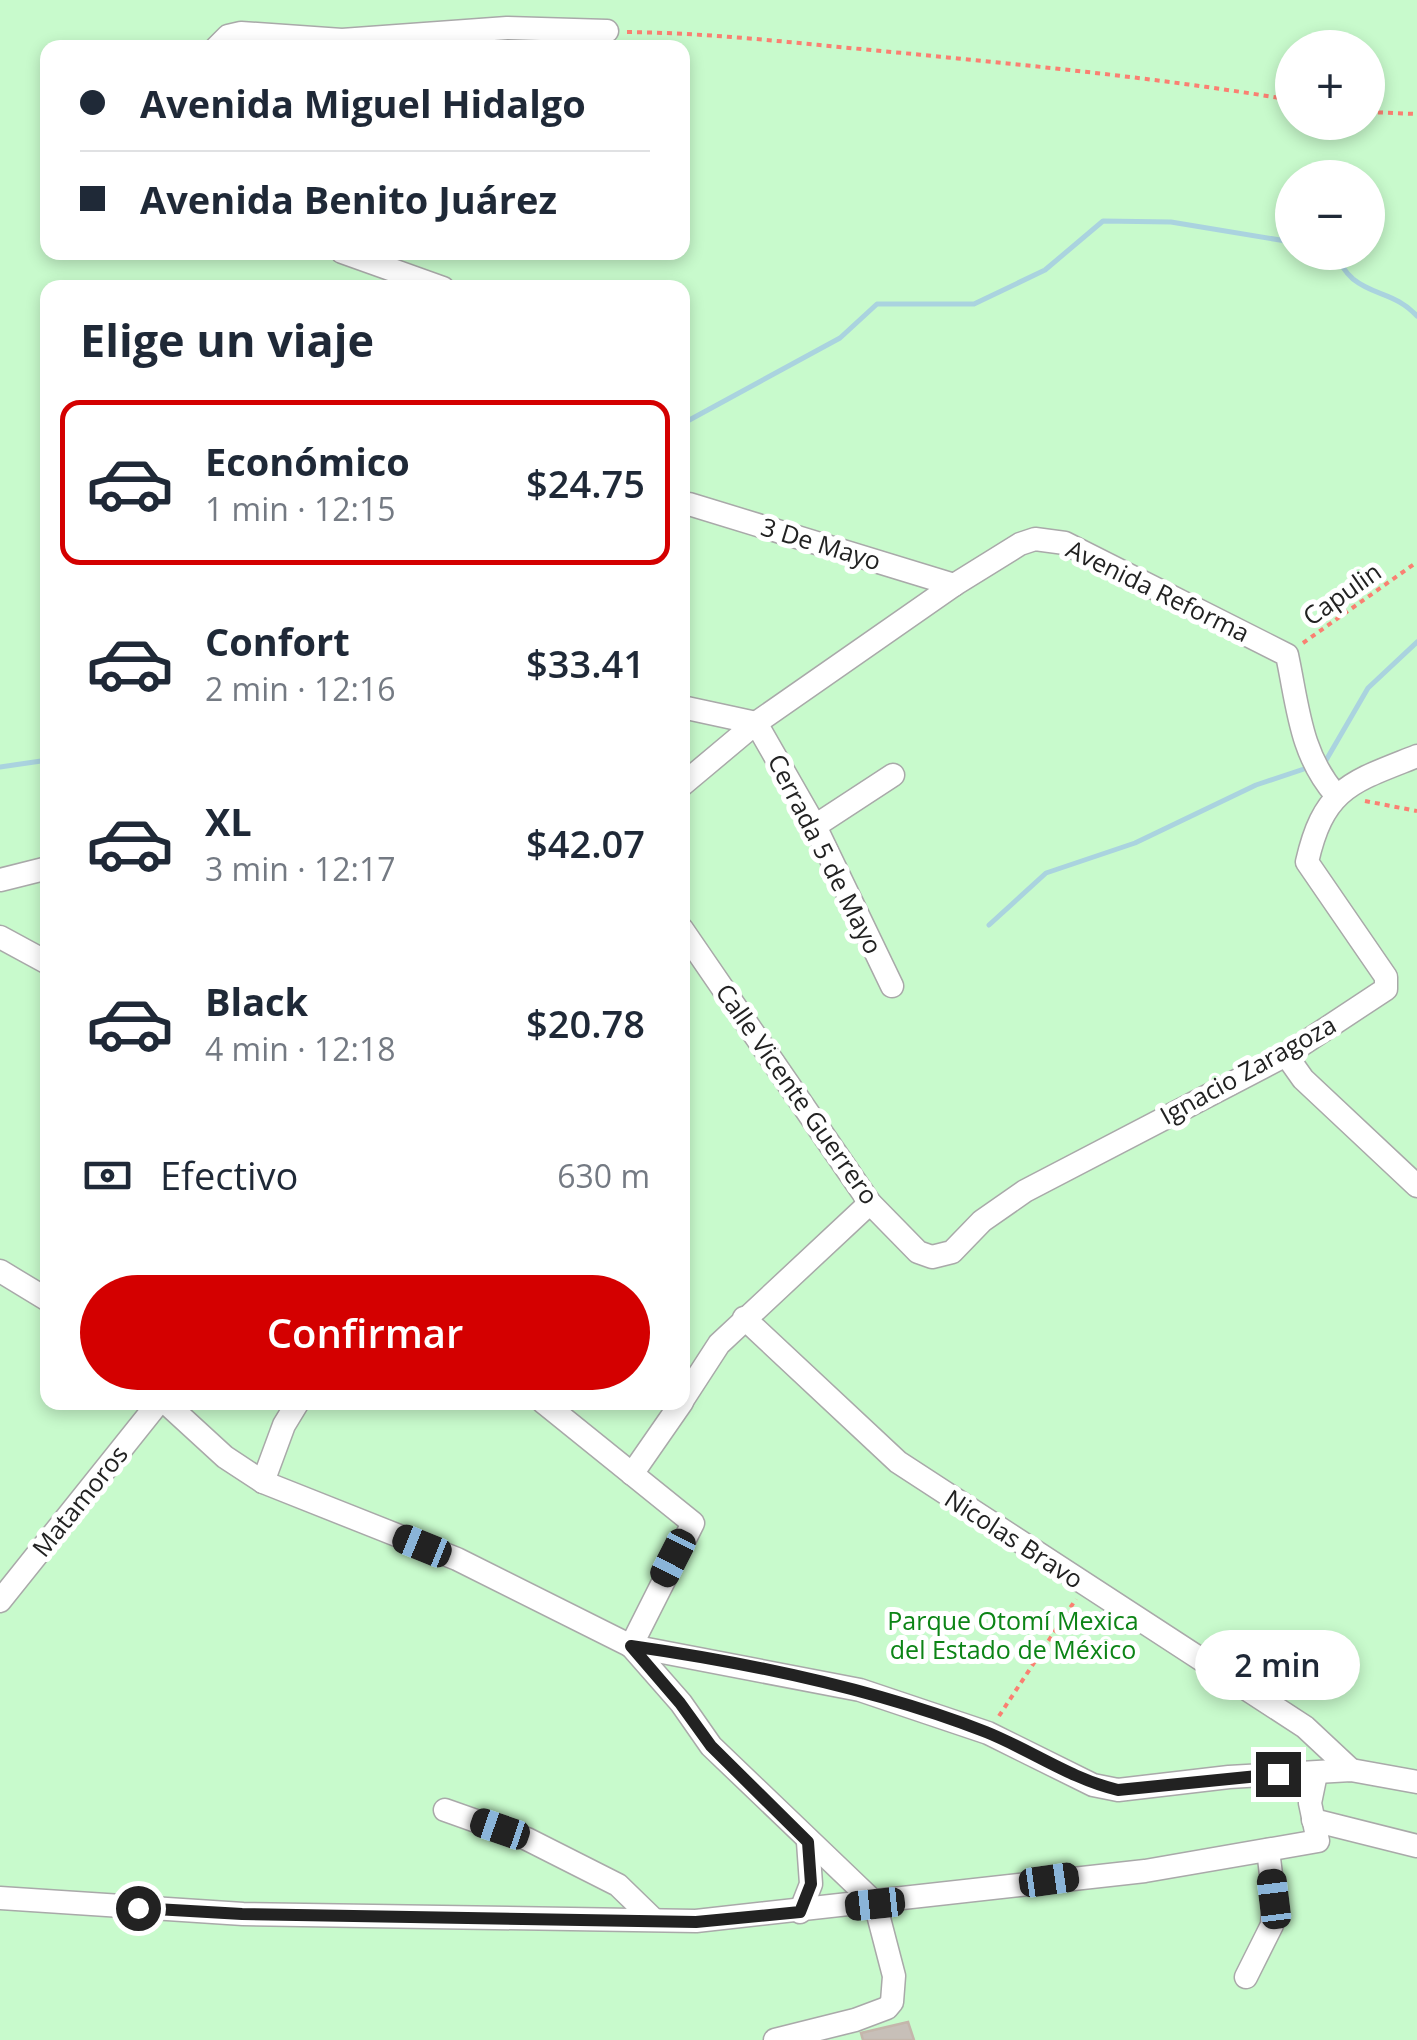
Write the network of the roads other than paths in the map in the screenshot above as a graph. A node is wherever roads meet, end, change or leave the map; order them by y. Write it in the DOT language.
graph roads {
  1 [pos="607,31"];
  2 [pos="224,40"];
  3 [pos="342,40"];
  4 [pos="342,40"];
  5 [pos="364,260"];
  6 [pos="421,280"];
  7 [pos="690,504"];
  8 [pos="954,584"];
  9 [pos="690,709"];
  10 [pos="756,724"];
  11 [pos="1417,756"];
  12 [pos="893,775"];
  13 [pos="690,778"];
  14 [pos="1336,795"];
  15 [pos="815,826"];
  16 [pos="40,870"];
  17 [pos="0,880"];
  18 [pos="0,937"];
  19 [pos="690,941"];
  20 [pos="40,959"];
  21 [pos="892,986"];
  22 [pos="1286,1055"];
  23 [pos="1417,1186"];
  24 [pos="870,1202"];
  25 [pos="918,1252"];
  26 [pos="0,1271"];
  27 [pos="40,1295"];
  28 [pos="744,1318"];
  29 [pos="690,1389"];
  30 [pos="155,1410"];
  31 [pos="171,1410"];
  32 [pos="293,1410"];
  33 [pos="554,1410"];
  34 [pos="676,1410"];
  35 [pos="632,1474"];
  36 [pos="263,1482"];
  37 [pos="0,1600"];
  38 [pos="631,1646"];
  39 [pos="1351,1770"];
  40 [pos="1316,1774"];
  41 [pos="1417,1782"];
  42 [pos="445,1810"];
  43 [pos="1313,1820"];
  44 [pos="808,1842"];
  45 [pos="1417,1846"];
  46 [pos="1268,1850"];
  47 [pos="0,1898"];
  48 [pos="875,1904"];
  49 [pos="800,1912"];
  50 [pos="652,1918"];
  51 [pos="1246,1977"];
  52 [pos="775,2040"];
  1 -- 4 [label="street"];
  2 -- 3 [label="street"];
  5 -- 6 [label="street"];
  7 -- 8 [label="street, 3 De Mayo"];
  8 -- 10 [label="street, Avenida Reforma"];
  8 -- 14 [label="street, Avenida Reforma"];
  9 -- 10 [label="street, Cerrada 5 de Mayo"];
  10 -- 13 [label="street, Avenida Reforma"];
  10 -- 15 [label="street, Cerrada 5 de Mayo"];
  11 -- 14 [label="street"];
  12 -- 15 [label="street"];
  14 -- 22 [label="street, Ignacio Zaragoza"];
  15 -- 21 [label="street, Cerrada 5 de Mayo"];
  16 -- 17 [label="street"];
  18 -- 20 [label="street"];
  19 -- 24 [label="street, Calle Vicente Guerrero"];
  22 -- 23 [label="street"];
  22 -- 25 [label="street, Ignacio Zaragoza"];
  24 -- 25 [label="street, Calle Vicente Guerrero"];
  24 -- 28 [label="street"];
  26 -- 27 [label="street"];
  28 -- 29 [label="street"];
  28 -- 39 [label="street, Nicolas Bravo"];
  30 -- 37 [label="street, Matamoros"];
  31 -- 36 [label="street"];
  32 -- 36 [label="street"];
  33 -- 35 [label="street"];
  34 -- 35 [label="street"];
  35 -- 38 [label="street"];
  36 -- 38 [label="street"];
  38 -- 40 [label="street"];
  38 -- 44 [label="street"];
  39 -- 40 [label="street"];
  39 -- 41 [label="street"];
  40 -- 43 [label="street"];
  42 -- 50 [label="street"];
  43 -- 45 [label="street"];
  43 -- 46 [label="street"];
  44 -- 48 [label="street"];
  44 -- 49 [label="street"];
  46 -- 48 [label="street"];
  46 -- 51 [label="street"];
  47 -- 50 [label="street"];
  48 -- 49 [label="street"];
  48 -- 52 [label="street"];
  49 -- 50 [label="street"];
}
